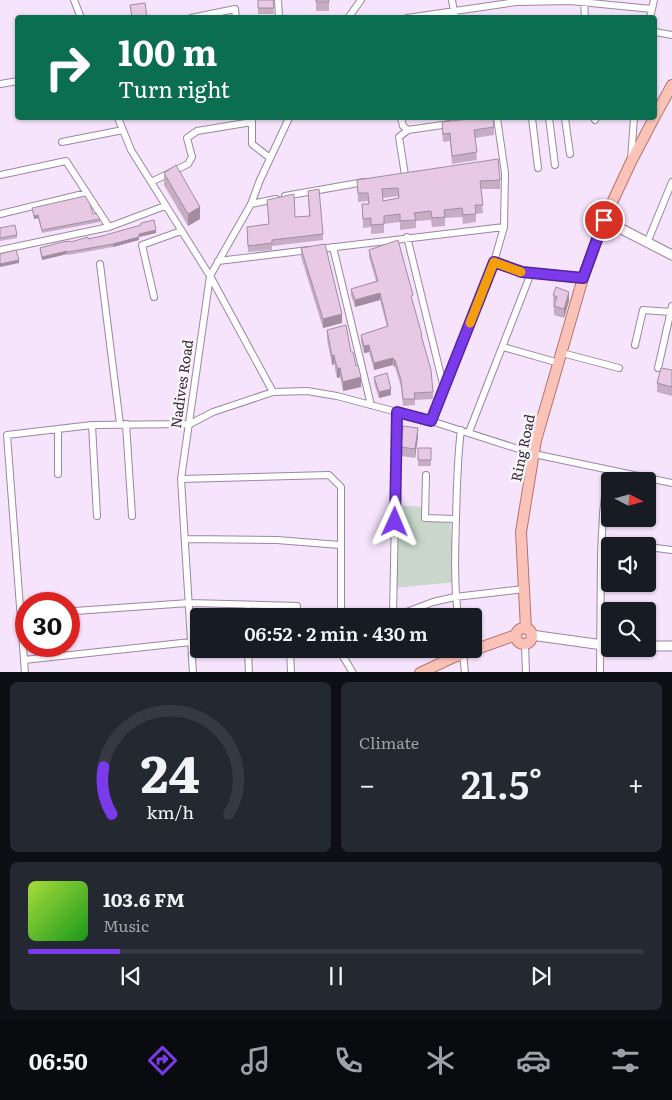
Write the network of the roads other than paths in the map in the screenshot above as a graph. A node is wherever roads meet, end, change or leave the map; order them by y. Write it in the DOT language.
graph roads {
  1 [pos="74,0"];
  2 [pos="278,0"];
  3 [pos="361,0"];
  4 [pos="452,0"];
  5 [pos="654,0"];
  6 [pos="584,2"];
  7 [pos="652,9"];
  8 [pos="455,14"];
  9 [pos="80,15"];
  10 [pos="206,15"];
  11 [pos="236,15"];
  12 [pos="279,15"];
  13 [pos="350,15"];
  14 [pos="585,15"];
  15 [pos="651,15"];
  16 [pos="657,32"];
  17 [pos="672,34"];
  18 [pos="15,82"];
  19 [pos="0,84"];
  20 [pos="672,85"];
  21 [pos="669,95"];
  22 [pos="657,114"];
  23 [pos="119,120"];
  24 [pos="252,120"];
  25 [pos="288,120"];
  26 [pos="402,120"];
  27 [pos="497,120"];
  28 [pos="532,120"];
  29 [pos="549,120"];
  30 [pos="565,120"];
  31 [pos="634,120"];
  32 [pos="653,120"];
  33 [pos="458,123"];
  34 [pos="123,130"];
  35 [pos="408,130"];
  36 [pos="62,142"];
  37 [pos="570,154"];
  38 [pos="270,158"];
  39 [pos="504,162"];
  40 [pos="631,162"];
  41 [pos="495,163"];
  42 [pos="555,164"];
  43 [pos="538,168"];
  44 [pos="413,174"];
  45 [pos="0,175"];
  46 [pos="405,175"];
  47 [pos="395,177"];
  48 [pos="376,180"];
  49 [pos="151,182"];
  50 [pos="672,182"];
  51 [pos="87,193"];
  52 [pos="251,204"];
  53 [pos="165,206"];
  54 [pos="0,214"];
  55 [pos="604,220"];
  56 [pos="109,227"];
  57 [pos="504,227"];
  58 [pos="181,231"];
  59 [pos="407,237"];
  60 [pos="646,243"];
  61 [pos="333,247"];
  62 [pos="0,250"];
  63 [pos="672,255"];
  64 [pos="218,261"];
  65 [pos="494,262"];
  66 [pos="100,264"];
  67 [pos="531,273"];
  68 [pos="210,276"];
  69 [pos="583,278"];
  70 [pos="154,297"];
  71 [pos="671,309"];
  72 [pos="671,320"];
  73 [pos="635,345"];
  74 [pos="503,347"];
  75 [pos="561,358"];
  76 [pos="619,368"];
  77 [pos="658,368"];
  78 [pos="444,388"];
  79 [pos="273,392"];
  80 [pos="371,405"];
  81 [pos="397,412"];
  82 [pos="431,421"];
  83 [pos="123,424"];
  84 [pos="190,424"];
  85 [pos="92,425"];
  86 [pos="58,429"];
  87 [pos="461,430"];
  88 [pos="469,432"];
  89 [pos="3,436"];
  90 [pos="534,454"];
  91 [pos="608,470"];
  92 [pos="58,474"];
  93 [pos="426,475"];
  94 [pos="181,479"];
  95 [pos="672,483"];
  96 [pos="97,516"];
  97 [pos="132,516"];
  98 [pos="456,519"];
  99 [pos="602,537"];
  100 [pos="186,539"];
  101 [pos="340,546"];
  102 [pos="656,548"];
  103 [pos="672,550"];
  104 [pos="524,589"];
  105 [pos="456,596"];
  106 [pos="189,603"];
  107 [pos="248,606"];
  108 [pos="297,606"];
  109 [pos="340,608"];
  110 [pos="394,608"];
  111 [pos="417,608"];
  112 [pos="457,608"];
  113 [pos="80,611"];
  114 [pos="190,622"];
  115 [pos="528,636"];
  116 [pos="190,642"];
  117 [pos="601,645"];
  118 [pos="482,646"];
  119 [pos="656,646"];
  120 [pos="672,646"];
  121 [pos="603,657"];
  122 [pos="192,658"];
  123 [pos="248,658"];
  124 [pos="290,658"];
  125 [pos="347,658"];
  126 [pos="452,658"];
  127 [pos="465,658"];
  128 [pos="24,660"];
  129 [pos="25,672"];
  130 [pos="193,672"];
  131 [pos="248,672"];
  132 [pos="291,672"];
  133 [pos="353,672"];
  134 [pos="420,672"];
  135 [pos="465,672"];
  136 [pos="526,672"];
  137 [pos="600,672"];
  1 -- 9 [label="street"];
  2 -- 12 [label="street"];
  3 -- 13 [label="street"];
  4 -- 8 [label="street"];
  5 -- 7 [label="street"];
  6 -- 7 [label="street"];
  6 -- 8 [label="street"];
  6 -- 14 [label="street"];
  7 -- 15 [label="street"];
  10 -- 11 [label="street"];
  16 -- 17 [label="street"];
  18 -- 19 [label="street"];
  20 -- 21 [label="main road, Ring Road"];
  21 -- 22 [label="main road, Ring Road"];
  23 -- 34 [label="street"];
  24 -- 38 [label="street"];
  24 -- 49 [label="street"];
  25 -- 38 [label="street, Nadives Road"];
  26 -- 35 [label="street"];
  27 -- 39 [label="street"];
  28 -- 43 [label="street"];
  29 -- 42 [label="street"];
  30 -- 37 [label="street"];
  31 -- 40 [label="street"];
  32 -- 40 [label="main road, Ring Road"];
  33 -- 35 [label="street"];
  34 -- 36 [label="street"];
  34 -- 49 [label="street"];
  35 -- 46 [label="street"];
  38 -- 52 [label="street, Nadives Road"];
  39 -- 41 [label="street"];
  39 -- 57 [label="street"];
  40 -- 55 [label="main road, Ring Road"];
  44 -- 46 [label="street"];
  45 -- 51 [label="street"];
  46 -- 47 [label="street"];
  48 -- 52 [label="street"];
  49 -- 53 [label="street"];
  50 -- 60 [label="street"];
  51 -- 54 [label="street"];
  51 -- 56 [label="street"];
  52 -- 64 [label="street, Nadives Road"];
  53 -- 56 [label="street"];
  53 -- 58 [label="street"];
  55 -- 60 [label="main road"];
  55 -- 69 [label="main road, Ring Road"];
  56 -- 62 [label="street"];
  57 -- 59 [label="street"];
  57 -- 65 [label="street"];
  58 -- 68 [label="street"];
  58 -- 70 [label="street"];
  59 -- 61 [label="street"];
  59 -- 78 [label="street"];
  60 -- 63 [label="main road"];
  61 -- 64 [label="street"];
  61 -- 80 [label="street"];
  64 -- 68 [label="street, Nadives Road"];
  65 -- 67 [label="main road"];
  65 -- 78 [label="street"];
  66 -- 83 [label="street"];
  67 -- 69 [label="main road"];
  67 -- 74 [label="street"];
  68 -- 79 [label="street"];
  68 -- 84 [label="street, Nadives Road"];
  69 -- 75 [label="main road, Ring Road"];
  71 -- 72 [label="street"];
  71 -- 73 [label="street"];
  72 -- 77 [label="street"];
  74 -- 75 [label="street"];
  74 -- 88 [label="street"];
  75 -- 76 [label="street"];
  75 -- 90 [label="main road, Ring Road"];
  78 -- 82 [label="street"];
  79 -- 80 [label="street"];
  79 -- 84 [label="street"];
  80 -- 81 [label="street"];
  81 -- 82 [label="street"];
  81 -- 110 [label="street"];
  82 -- 87 [label="street"];
  83 -- 84 [label="street"];
  83 -- 85 [label="street"];
  83 -- 97 [label="street"];
  84 -- 94 [label="street, Nadives Road"];
  85 -- 86 [label="street"];
  85 -- 96 [label="street"];
  86 -- 89 [label="street"];
  86 -- 92 [label="street"];
  87 -- 88 [label="street"];
  87 -- 98 [label="street"];
  88 -- 90 [label="street"];
  89 -- 128 [label="street"];
  90 -- 91 [label="street"];
  90 -- 104 [label="main road, Ring Road"];
  91 -- 95 [label="street"];
  91 -- 99 [label="street"];
  93 -- 98 [label="street"];
  94 -- 100 [label="street, Nadives Road"];
  94 -- 101 [label="street"];
  98 -- 105 [label="street"];
  100 -- 101 [label="street"];
  100 -- 106 [label="street, Nadives Road"];
  101 -- 109 [label="street"];
  102 -- 103 [label="street"];
  104 -- 105 [label="street"];
  104 -- 115 [label="main road, Ring Road"];
  105 -- 111 [label="street"];
  105 -- 112 [label="street"];
  106 -- 107 [label="street"];
  106 -- 113 [label="street"];
  106 -- 114 [label="street, Nadives Road"];
  107 -- 108 [label="street"];
  115 -- 117 [label="main road"];
  115 -- 118 [label="main road"];
  115 -- 136 [label="street"];
  116 -- 128 [label="street"];
  119 -- 120 [label="main road"];
  121 -- 137 [label="street"];
  122 -- 130 [label="street, Nadives Road"];
  123 -- 131 [label="street"];
  124 -- 132 [label="street"];
  125 -- 133 [label="street"];
  126 -- 134 [label="main road"];
  127 -- 135 [label="street"];
  128 -- 129 [label="street"];
}
